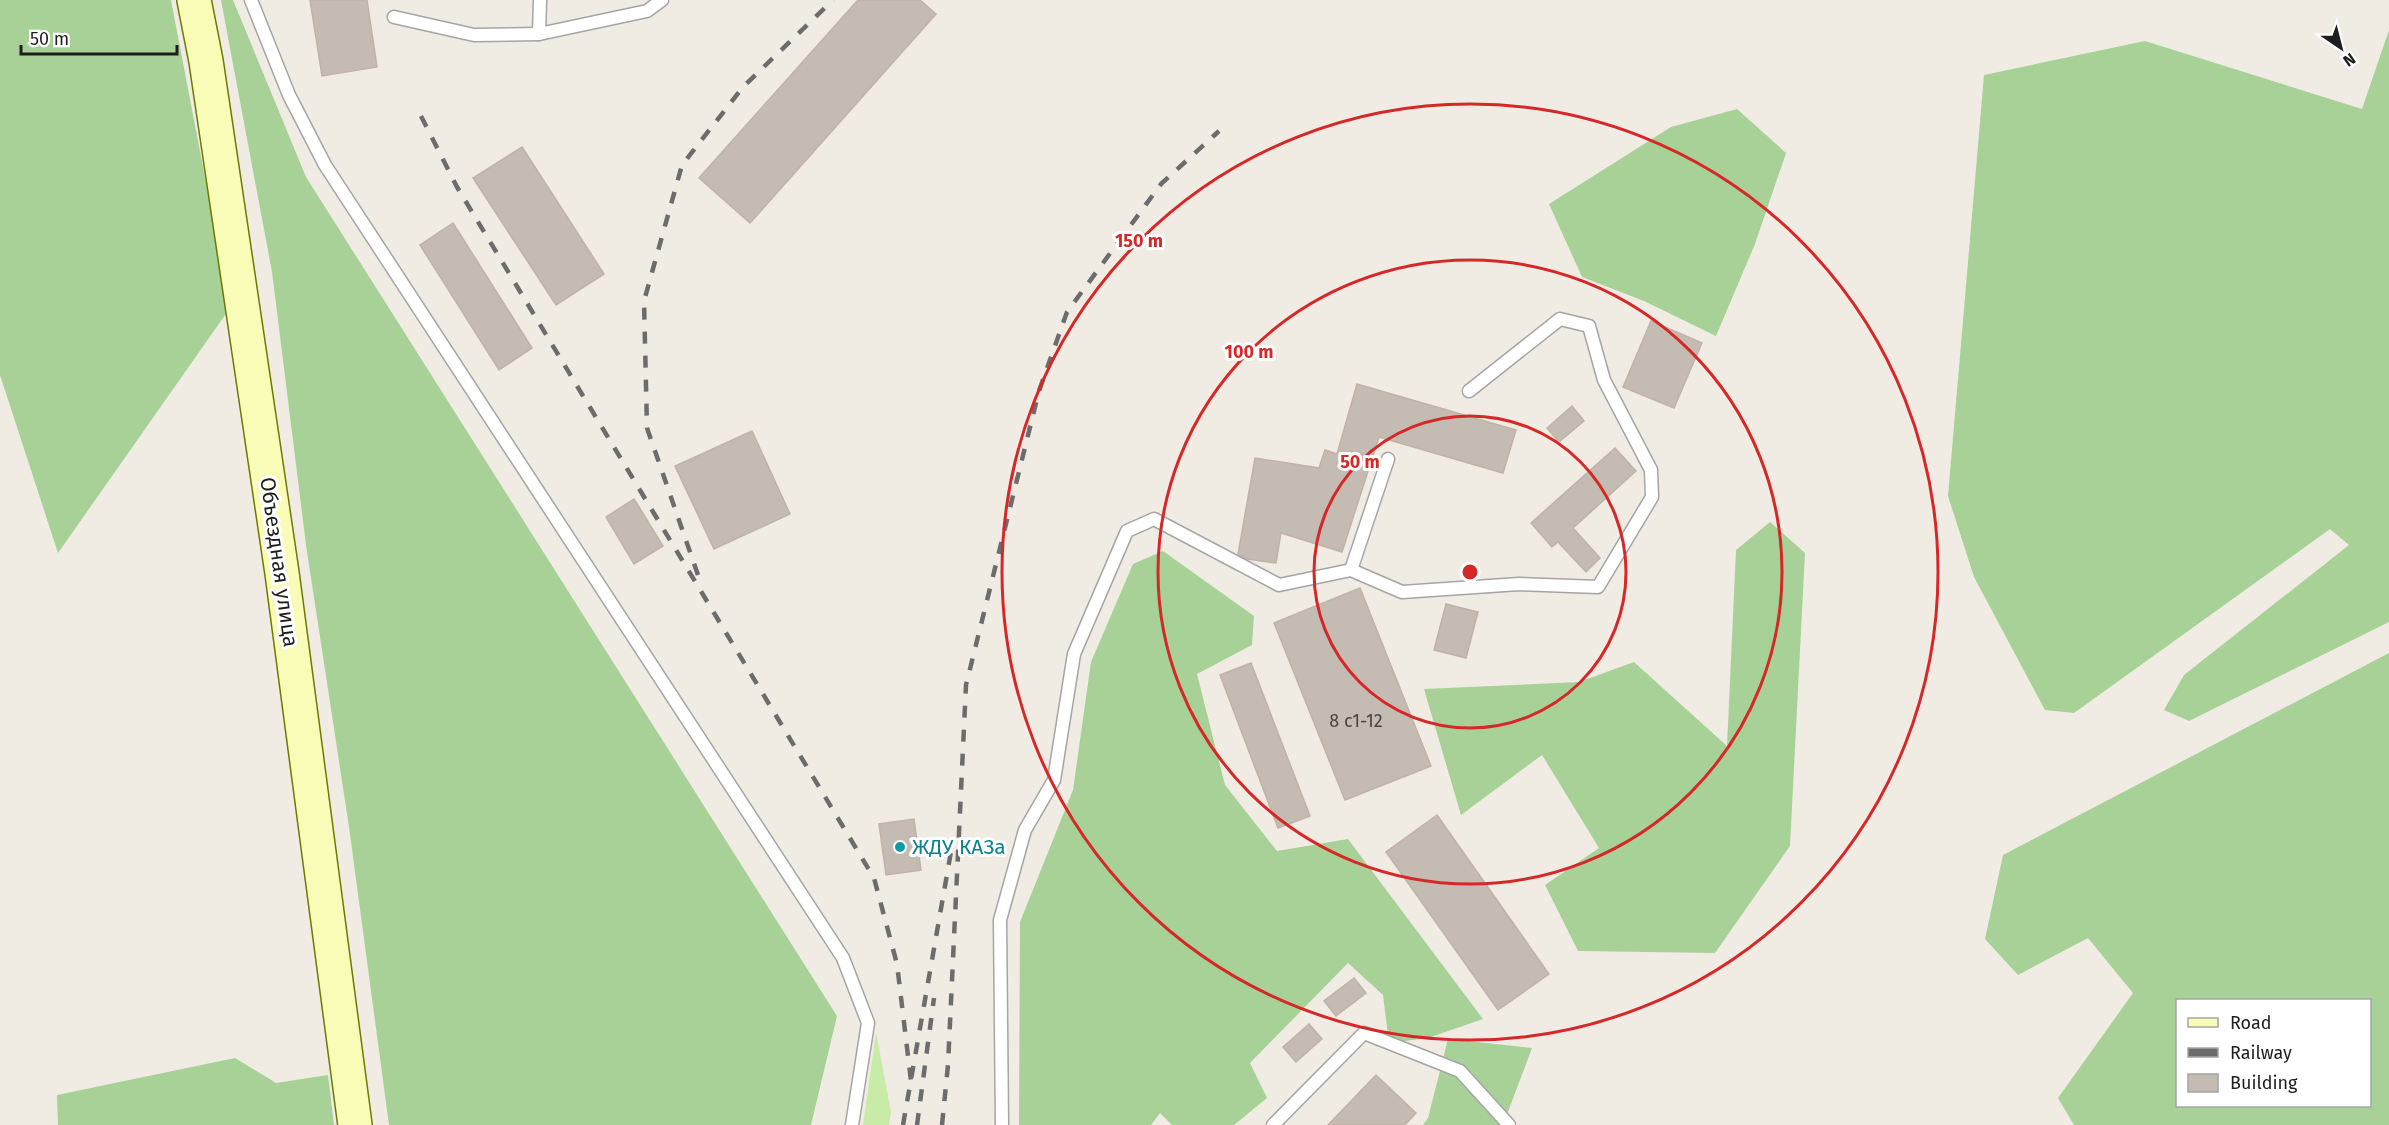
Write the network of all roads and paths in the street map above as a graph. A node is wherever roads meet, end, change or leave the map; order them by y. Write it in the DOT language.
graph roads {
  1 [pos="194,0"];
  2 [pos="251,0"];
  3 [pos="540,0"];
  4 [pos="662,0"];
  5 [pos="394,17"];
  6 [pos="539,34"];
  7 [pos="1470,390"];
  8 [pos="1388,459"];
  9 [pos="1351,570"];
  10 [pos="355,1125"];
  11 [pos="852,1125"];
  12 [pos="1002,1125"];
  13 [pos="1273,1125"];
  14 [pos="1509,1125"];
  1 -- 10 [label="main road, Объездная улица"];
  2 -- 11 [label="lane"];
  3 -- 6 [label="lane"];
  4 -- 6 [label="lane"];
  5 -- 6 [label="lane"];
  7 -- 9 [label="lane"];
  8 -- 9 [label="lane"];
  9 -- 12 [label="lane"];
  13 -- 14 [label="lane"];
}
